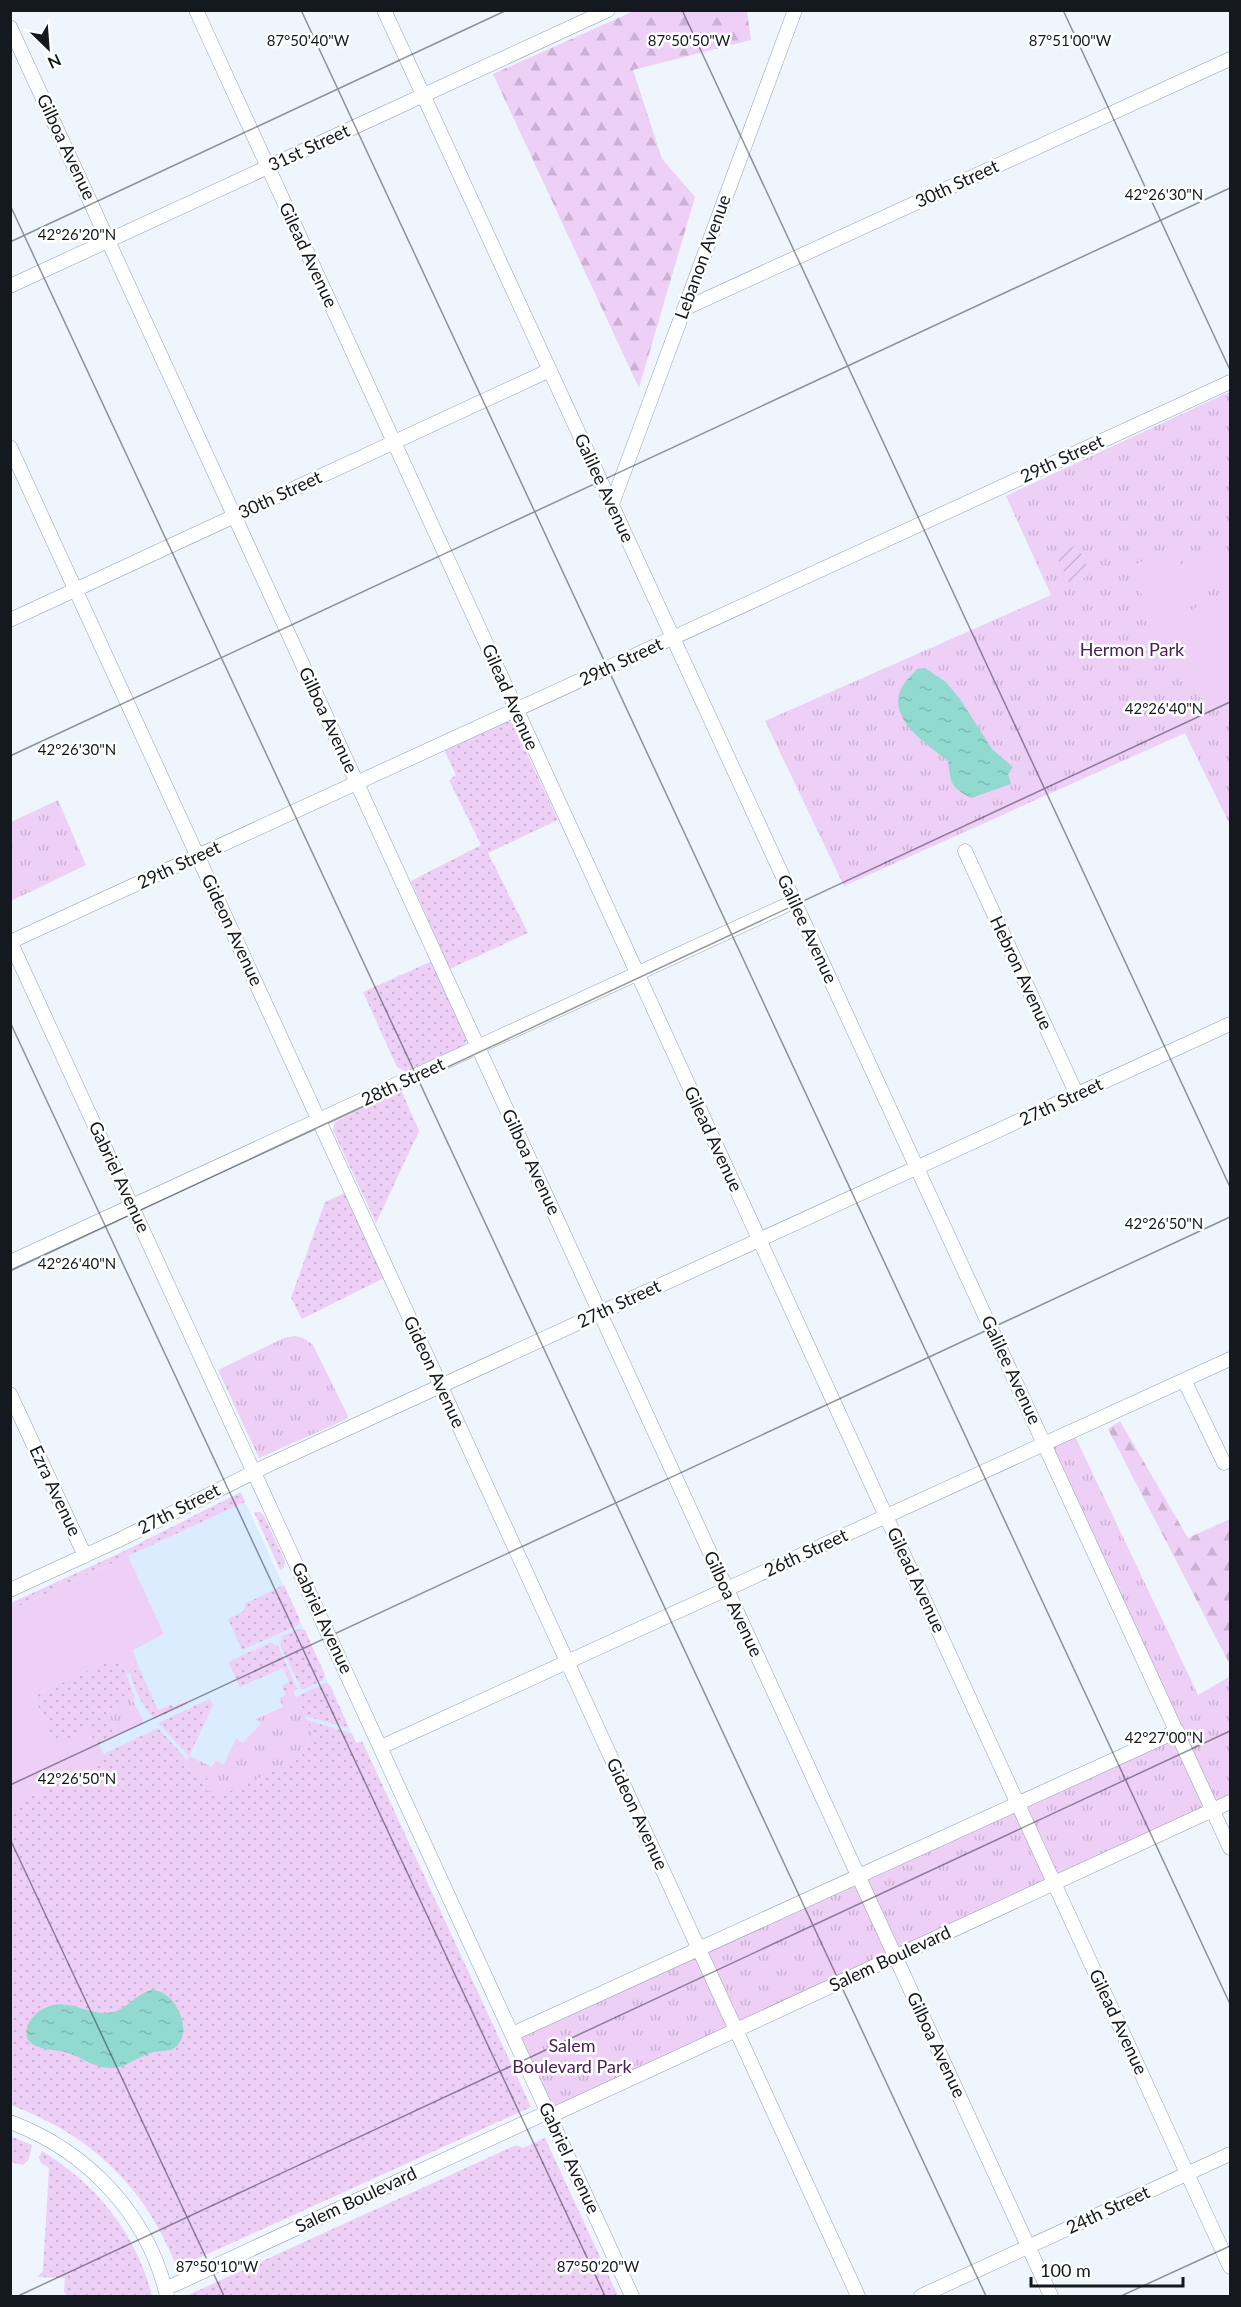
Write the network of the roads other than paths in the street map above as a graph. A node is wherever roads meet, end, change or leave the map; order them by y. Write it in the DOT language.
graph roads {
  1 [pos="196,10"];
  2 [pos="384,10"];
  3 [pos="608,10"];
  4 [pos="795,10"];
  5 [pos="10,27"];
  6 [pos="1230,59"];
  7 [pos="423,95"];
  8 [pos="268,167"];
  9 [pos="108,241"];
  10 [pos="10,286"];
  11 [pos="684,309"];
  12 [pos="550,370"];
  13 [pos="1230,382"];
  14 [pos="394,443"];
  15 [pos="10,447"];
  16 [pos="612,504"];
  17 [pos="235,516"];
  18 [pos="76,590"];
  19 [pos="10,620"];
  20 [pos="673,638"];
  21 [pos="516,710"];
  22 [pos="357,783"];
  23 [pos="964,851"];
  24 [pos="198,856"];
  25 [pos="795,901"];
  26 [pos="11,941"];
  27 [pos="638,974"];
  28 [pos="1230,1024"];
  29 [pos="478,1047"];
  30 [pos="1077,1095"];
  31 [pos="319,1120"];
  32 [pos="918,1168"];
  33 [pos="132,1206"];
  34 [pos="760,1240"];
  35 [pos="10,1262"];
  36 [pos="600,1313"];
  37 [pos="1230,1359"];
  38 [pos="1184,1380"];
  39 [pos="440,1386"];
  40 [pos="10,1394"];
  41 [pos="1045,1444"];
  42 [pos="1224,1463"];
  43 [pos="254,1472"];
  44 [pos="886,1516"];
  45 [pos="85,1556"];
  46 [pos="727,1589"];
  47 [pos="10,1590"];
  48 [pos="567,1662"];
  49 [pos="1177,1731"];
  50 [pos="381,1747"];
  51 [pos="1230,1802"];
  52 [pos="1018,1803"];
  53 [pos="1213,1810"];
  54 [pos="1230,1848"];
  55 [pos="858,1876"];
  56 [pos="1055,1884"];
  57 [pos="700,1949"];
  58 [pos="895,1957"];
  59 [pos="737,2030"];
  60 [pos="512,2034"];
  61 [pos="549,2114"];
  62 [pos="10,2122"];
  63 [pos="1230,2154"];
  64 [pos="1188,2174"];
  65 [pos="1028,2247"];
  66 [pos="1230,2267"];
  67 [pos="166,2293"];
  68 [pos="632,2296"];
  69 [pos="858,2296"];
  70 [pos="921,2296"];
  71 [pos="1051,2296"];
  1 -- 8 [label="street, Gilead Avenue"];
  2 -- 7 [label="street, Galilee Avenue"];
  3 -- 7 [label="street, 31st Street"];
  4 -- 11 [label="street, Lebanon Avenue"];
  5 -- 9 [label="street, Gilboa Avenue"];
  6 -- 11 [label="street, 30th Street"];
  7 -- 8 [label="street, 31st Street"];
  7 -- 12 [label="street, Galilee Avenue"];
  8 -- 9 [label="street, 31st Street"];
  8 -- 14 [label="street, Gilead Avenue"];
  9 -- 10 [label="street, 31st Street"];
  9 -- 17 [label="street, Gilboa Avenue"];
  11 -- 16 [label="street, Lebanon Avenue"];
  12 -- 14 [label="street, 30th Street"];
  12 -- 16 [label="street, Galilee Avenue"];
  13 -- 20 [label="street, 29th Street"];
  14 -- 17 [label="street, 30th Street"];
  14 -- 21 [label="street, Gilead Avenue"];
  15 -- 18 [label="street, Gideon Avenue"];
  16 -- 20 [label="street, Galilee Avenue"];
  17 -- 18 [label="street, 30th Street"];
  17 -- 22 [label="street, Gilboa Avenue"];
  18 -- 19 [label="street, 30th Street"];
  18 -- 24 [label="street, Gideon Avenue"];
  20 -- 21 [label="street, 29th Street"];
  20 -- 25 [label="street, Galilee Avenue"];
  21 -- 22 [label="street, 29th Street"];
  21 -- 27 [label="street, Gilead Avenue"];
  22 -- 24 [label="street, 29th Street"];
  22 -- 29 [label="street, Gilboa Avenue"];
  23 -- 30 [label="street, Hebron Avenue"];
  24 -- 26 [label="street, 29th Street"];
  24 -- 31 [label="street, Gideon Avenue"];
  25 -- 27 [label="street, 28th Street"];
  25 -- 32 [label="street, Galilee Avenue"];
  26 -- 33 [label="street, Gabriel Avenue"];
  27 -- 29 [label="street, 28th Street"];
  27 -- 34 [label="street, Gilead Avenue"];
  28 -- 30 [label="street, 27th Street"];
  29 -- 31 [label="street, 28th Street"];
  29 -- 36 [label="street, Gilboa Avenue"];
  30 -- 32 [label="street, 27th Street"];
  31 -- 33 [label="street, 28th Street"];
  31 -- 39 [label="street, Gideon Avenue"];
  32 -- 34 [label="street, 27th Street"];
  32 -- 41 [label="street, Galilee Avenue"];
  33 -- 35 [label="street, 28th Street"];
  33 -- 43 [label="street, Gabriel Avenue"];
  34 -- 36 [label="street, 27th Street"];
  34 -- 44 [label="street, Gilead Avenue"];
  36 -- 39 [label="street, 27th Street"];
  36 -- 46 [label="street, Gilboa Avenue"];
  37 -- 38 [label="street, 26th Street"];
  38 -- 41 [label="street, 26th Street"];
  38 -- 42 [label="street"];
  39 -- 43 [label="street, 27th Street"];
  39 -- 48 [label="street, Gideon Avenue"];
  40 -- 45 [label="street, Ezra Avenue"];
  41 -- 44 [label="street, 26th Street"];
  41 -- 49 [label="street, Galilee Avenue"];
  43 -- 45 [label="street, 27th Street"];
  43 -- 50 [label="street, Gabriel Avenue"];
  44 -- 46 [label="street, 26th Street"];
  44 -- 52 [label="street, Gilead Avenue"];
  45 -- 47 [label="street, 27th Street"];
  46 -- 48 [label="street, 26th Street"];
  46 -- 55 [label="street, Gilboa Avenue"];
  48 -- 50 [label="street, 26th Street"];
  48 -- 57 [label="street, Gideon Avenue"];
  49 -- 52 [label="street"];
  49 -- 53 [label="street, Galilee Avenue"];
  50 -- 60 [label="street, Gabriel Avenue"];
  51 -- 53 [label="street, Salem Boulevard"];
  52 -- 55 [label="street"];
  52 -- 56 [label="street, Gilead Avenue"];
  53 -- 54 [label="street, Galilee Avenue"];
  53 -- 56 [label="street, Salem Boulevard"];
  55 -- 57 [label="street"];
  55 -- 58 [label="street, Gilboa Avenue"];
  56 -- 58 [label="street, Salem Boulevard"];
  56 -- 64 [label="street, Gilead Avenue"];
  57 -- 59 [label="street, Gideon Avenue"];
  57 -- 60 [label="street"];
  58 -- 59 [label="street, Salem Boulevard"];
  58 -- 65 [label="street, Gilboa Avenue"];
  59 -- 61 [label="street, Salem Boulevard"];
  59 -- 69 [label="street, Gideon Avenue"];
  60 -- 61 [label="street, Gabriel Avenue"];
  61 -- 67 [label="street, Salem Boulevard"];
  61 -- 68 [label="street, Gabriel Avenue"];
  62 -- 67 [label="street"];
  63 -- 64 [label="street, 24th Street"];
  64 -- 65 [label="street, 24th Street"];
  64 -- 66 [label="street, Gilead Avenue"];
  65 -- 70 [label="street, 24th Street"];
  65 -- 71 [label="street, Gilboa Avenue"];
}
